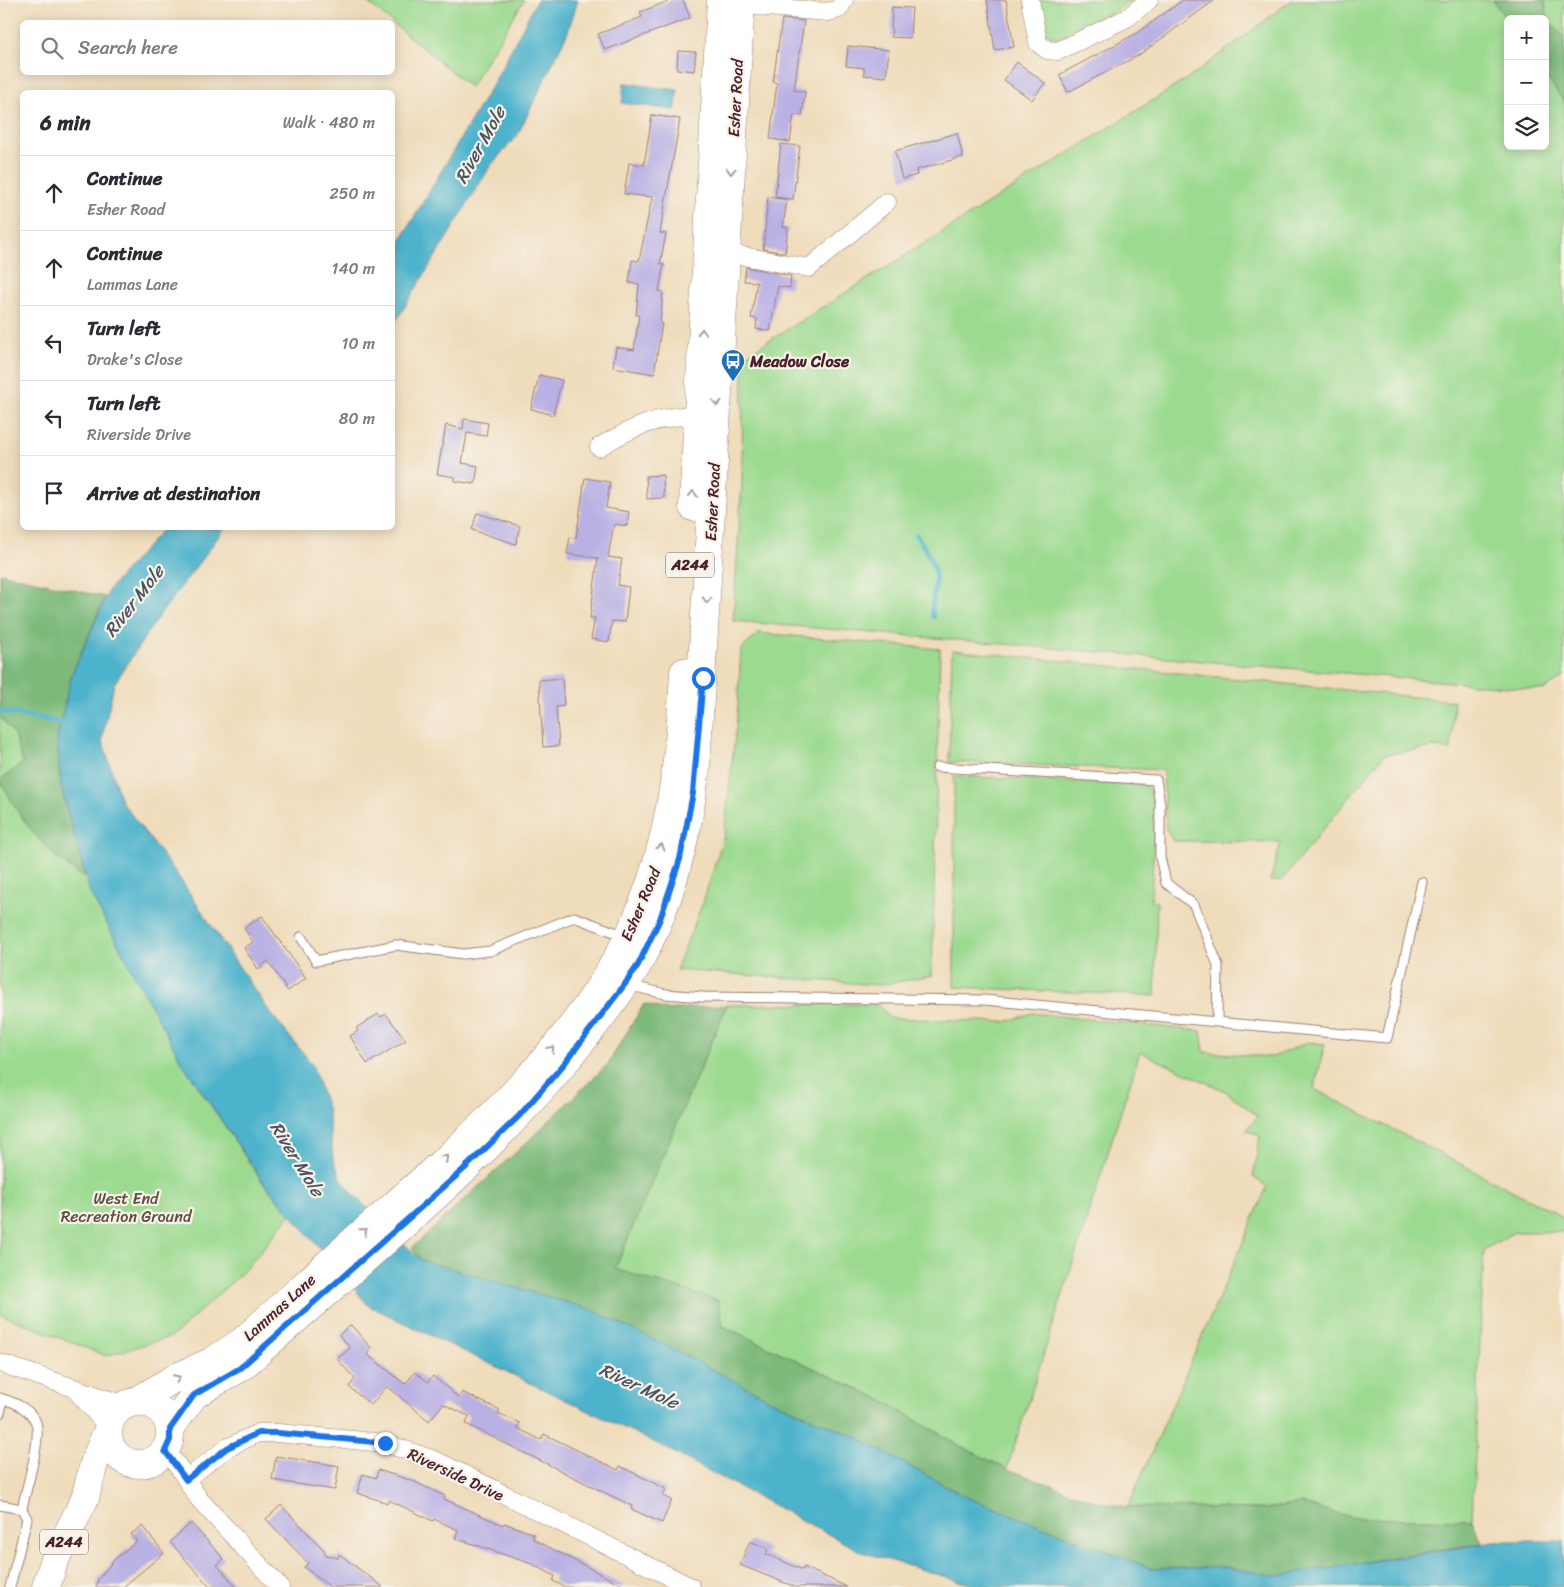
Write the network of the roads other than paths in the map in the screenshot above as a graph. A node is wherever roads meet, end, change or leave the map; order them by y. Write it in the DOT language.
graph roads {
  1 [pos="844,0"];
  2 [pos="1030,0"];
  3 [pos="1149,0"];
  4 [pos="734,2"];
  5 [pos="887,202"];
  6 [pos="726,252"];
  7 [pos="698,415"];
  8 [pos="599,447"];
  9 [pos="937,767"];
  10 [pos="1422,882"];
  11 [pos="301,937"];
  12 [pos="627,937"];
  13 [pos="625,984"];
  14 [pos="1217,1022"];
  15 [pos="414,1201"];
  16 [pos="334,1271"];
  17 [pos="0,1363"];
  18 [pos="74,1389"];
  19 [pos="2,1399"];
  20 [pos="129,1403"];
  21 [pos="0,1413"];
  22 [pos="107,1430"];
  23 [pos="167,1440"];
  24 [pos="132,1464"];
  25 [pos="186,1480"];
  26 [pos="85,1498"];
  27 [pos="0,1505"];
  28 [pos="22,1509"];
  29 [pos="10,1587"];
  30 [pos="46,1587"];
  31 [pos="280,1587"];
  32 [pos="690,1587"];
  1 -- 4 [label="street"];
  2 -- 3 [label="street"];
  4 -- 6 [label="main road, Esher Road / A244, one-way"];
  7 -- 4 [label="main road, Esher Road / A244, one-way"];
  5 -- 6 [label="street"];
  6 -- 13 [label="main road, Esher Road / A244, one-way"];
  7 -- 8 [label="street"];
  12 -- 7 [label="main road, Esher Road / A244, one-way"];
  9 -- 14 [label="lane"];
  10 -- 14 [label="lane"];
  11 -- 12 [label="lane"];
  15 -- 12 [label="main road, Esher Road / A244, one-way"];
  13 -- 14 [label="lane"];
  13 -- 15 [label="main road, Esher Road / A244"];
  15 -- 16 [label="main road, Lammas Lane / A244"];
  20 -- 16 [label="main road, Lammas Lane / A244, one-way"];
  16 -- 23 [label="main road, Lammas Lane / A244"];
  17 -- 18 [label="street"];
  18 -- 20 [label="street"];
  18 -- 22 [label="street"];
  19 -- 21 [label="lane"];
  19 -- 28 [label="lane"];
  20 -- 22 [label="main road"];
  20 -- 23 [label="main road"];
  22 -- 24 [label="main road"];
  22 -- 26 [label="main road, A244"];
  23 -- 24 [label="main road"];
  23 -- 25 [label="street"];
  24 -- 26 [label="main road, A244"];
  25 -- 31 [label="street"];
  25 -- 32 [label="street, Riverside Drive"];
  26 -- 30 [label="main road, A244"];
  27 -- 28 [label="lane"];
  28 -- 29 [label="lane"];
}
